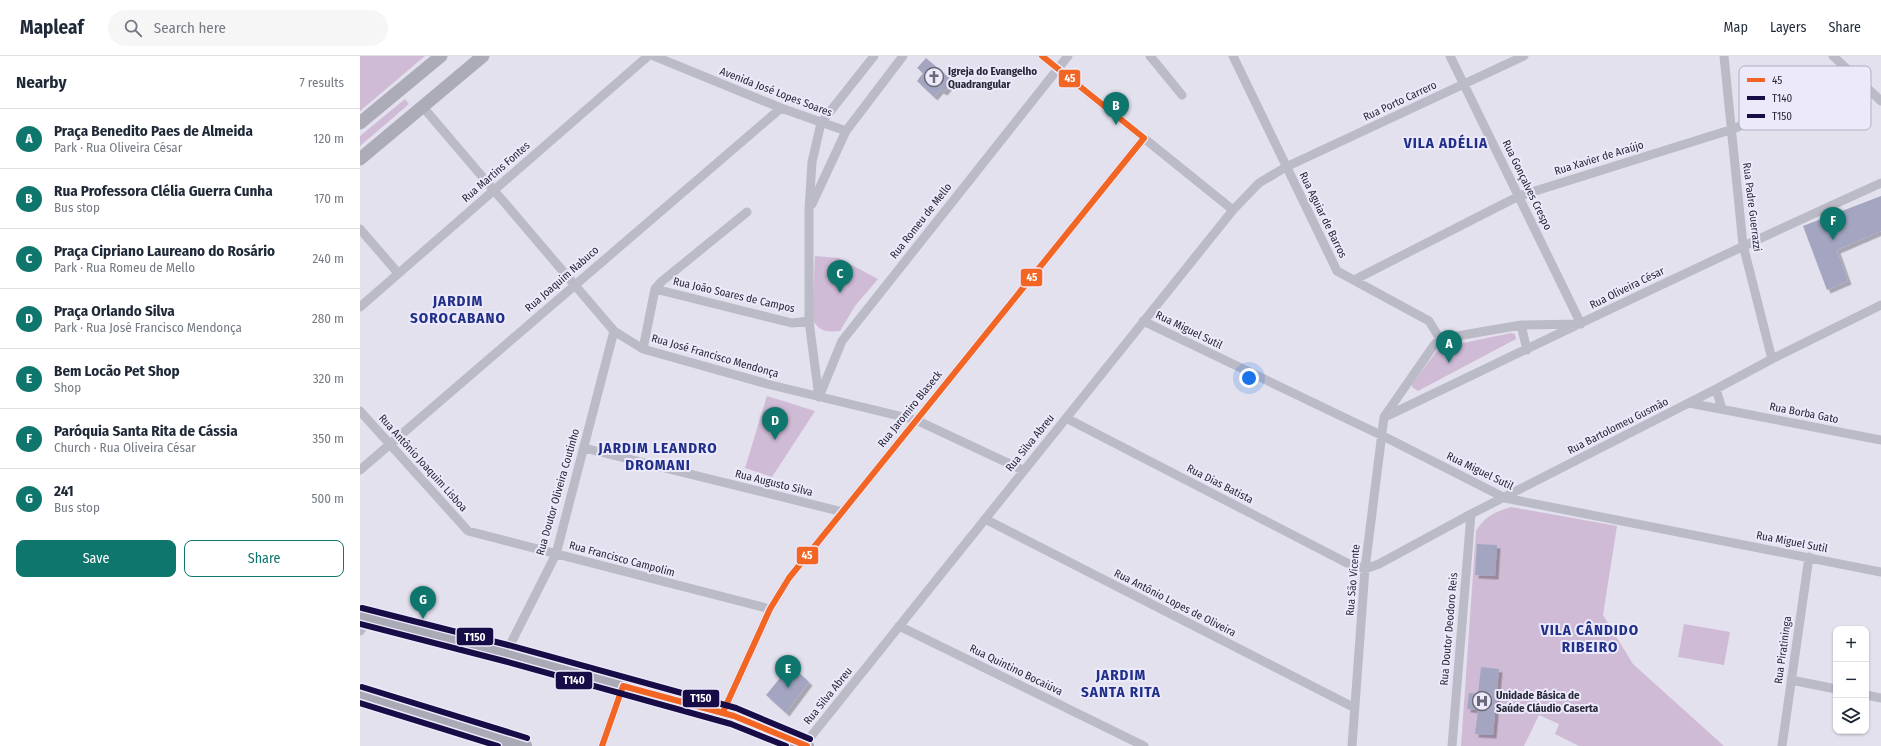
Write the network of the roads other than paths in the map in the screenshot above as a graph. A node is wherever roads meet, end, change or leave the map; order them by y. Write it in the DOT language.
graph roads {
  1 [pos="442,56"];
  2 [pos="483,56"];
  3 [pos="648,56"];
  4 [pos="654,56"];
  5 [pos="874,56"];
  6 [pos="903,56"];
  7 [pos="1042,56"];
  8 [pos="1068,56"];
  9 [pos="1150,56"];
  10 [pos="1233,56"];
  11 [pos="1450,56"];
  12 [pos="1524,56"];
  13 [pos="1724,56"];
  14 [pos="1833,56"];
  15 [pos="1844,66"];
  16 [pos="1058,68"];
  17 [pos="1464,84"];
  18 [pos="1871,91"];
  19 [pos="1182,95"];
  20 [pos="1881,101"];
  21 [pos="422,106"];
  22 [pos="781,108"];
  23 [pos="360,123"];
  24 [pos="821,123"];
  25 [pos="1739,127"];
  26 [pos="1730,130"];
  27 [pos="846,132"];
  28 [pos="1144,138"];
  29 [pos="360,159"];
  30 [pos="1286,167"];
  31 [pos="1881,183"];
  32 [pos="494,190"];
  33 [pos="1518,196"];
  34 [pos="809,209"];
  35 [pos="1232,210"];
  36 [pos="747,212"];
  37 [pos="360,229"];
  38 [pos="1743,245"];
  39 [pos="398,273"];
  40 [pos="1354,280"];
  41 [pos="575,284"];
  42 [pos="655,289"];
  43 [pos="1881,305"];
  44 [pos="360,307"];
  45 [pos="1868,312"];
  46 [pos="1881,315"];
  47 [pos="808,321"];
  48 [pos="1143,321"];
  49 [pos="1581,324"];
  50 [pos="1521,325"];
  51 [pos="614,331"];
  52 [pos="1440,339"];
  53 [pos="643,349"];
  54 [pos="1527,350"];
  55 [pos="1772,359"];
  56 [pos="1404,388"];
  57 [pos="1716,389"];
  58 [pos="819,397"];
  59 [pos="1416,402"];
  60 [pos="1689,403"];
  61 [pos="1722,409"];
  62 [pos="360,411"];
  63 [pos="1384,417"];
  64 [pos="1066,418"];
  65 [pos="916,420"];
  66 [pos="1381,435"];
  67 [pos="1881,440"];
  68 [pos="389,444"];
  69 [pos="584,448"];
  70 [pos="360,470"];
  71 [pos="1024,470"];
  72 [pos="1504,498"];
  73 [pos="843,512"];
  74 [pos="1471,514"];
  75 [pos="985,519"];
  76 [pos="468,531"];
  77 [pos="556,554"];
  78 [pos="1809,558"];
  79 [pos="1365,569"];
  80 [pos="1881,572"];
  81 [pos="770,609"];
  82 [pos="365,618"];
  83 [pos="899,626"];
  84 [pos="360,631"];
  85 [pos="506,653"];
  86 [pos="1791,680"];
  87 [pos="623,686"];
  88 [pos="1833,688"];
  89 [pos="360,696"];
  90 [pos="1869,696"];
  91 [pos="1881,698"];
  92 [pos="1355,708"];
  93 [pos="722,712"];
  94 [pos="805,745"];
  95 [pos="523,746"];
  96 [pos="602,746"];
  97 [pos="1144,746"];
  98 [pos="1352,746"];
  99 [pos="1452,746"];
  100 [pos="1782,746"];
  1 -- 23 [label="main road"];
  2 -- 21 [label="main road"];
  3 -- 32 [label="street, Rua Martins Fontes"];
  4 -- 22 [label="street, Avenida José Lopes Soares"];
  5 -- 24 [label="street"];
  6 -- 27 [label="street"];
  7 -- 16 [label="street"];
  8 -- 16 [label="street, Rua Romeu de Mello"];
  9 -- 19 [label="street"];
  10 -- 30 [label="street, Rua Aguiar de Barros"];
  11 -- 17 [label="street, Rua Gonçalves Crespo"];
  12 -- 17 [label="street, Rua Porto Carrero"];
  13 -- 26 [label="street, Rua Padre Guerrazzi"];
  14 -- 15 [label="street"];
  16 -- 28 [label="street"];
  16 -- 58 [label="street, Rua Romeu de Mello"];
  17 -- 30 [label="street, Rua Porto Carrero"];
  17 -- 33 [label="street, Rua Gonçalves Crespo"];
  18 -- 20 [label="street"];
  21 -- 29 [label="main road"];
  21 -- 32 [label="street, Rua José Francisco Mendonça"];
  22 -- 24 [label="street, Avenida José Lopes Soares"];
  22 -- 41 [label="street, Rua Joaquim Nabuco"];
  24 -- 27 [label="street, Avenida José Lopes Soares"];
  24 -- 34 [label="street"];
  25 -- 26 [label="street, Rua Xavier de Araújo"];
  26 -- 33 [label="street, Rua Xavier de Araújo"];
  26 -- 38 [label="street, Rua Padre Guerrazzi"];
  27 -- 34 [label="street"];
  28 -- 35 [label="street"];
  28 -- 65 [label="street, Rua Jaromiro Blaseck"];
  30 -- 35 [label="street, Rua Silva Abreu"];
  30 -- 40 [label="street, Rua Aguiar de Barros"];
  31 -- 38 [label="street, Rua Oliveira César"];
  32 -- 39 [label="street, Rua Martins Fontes"];
  32 -- 41 [label="street, Rua José Francisco Mendonça"];
  33 -- 40 [label="street, Rua Xavier de Araújo"];
  33 -- 49 [label="street, Rua Gonçalves Crespo"];
  34 -- 47 [label="street"];
  35 -- 48 [label="street, Rua Silva Abreu"];
  36 -- 42 [label="street"];
  37 -- 39 [label="street"];
  38 -- 49 [label="street, Rua Oliveira César"];
  38 -- 55 [label="street, Rua Padre Guerrazzi"];
  39 -- 44 [label="street, Rua Martins Fontes"];
  40 -- 52 [label="street, Rua Aguiar de Barros"];
  41 -- 51 [label="street, Rua José Francisco Mendonça"];
  41 -- 68 [label="street, Rua Joaquim Nabuco"];
  42 -- 47 [label="street, Rua João Soares de Campos"];
  42 -- 53 [label="street"];
  43 -- 45 [label="street, Rua Bartolomeu Gusmão"];
  45 -- 46 [label="street"];
  45 -- 55 [label="street, Rua Bartolomeu Gusmão"];
  47 -- 58 [label="street"];
  48 -- 64 [label="street, Rua Silva Abreu"];
  48 -- 66 [label="street, Rua Miguel Sutil"];
  49 -- 50 [label="street"];
  49 -- 54 [label="street, Rua Oliveira César"];
  50 -- 52 [label="street"];
  50 -- 54 [label="street"];
  51 -- 53 [label="street, Rua José Francisco Mendonça"];
  51 -- 69 [label="street, Rua Doutor Oliveira Coutinho"];
  52 -- 56 [label="street"];
  53 -- 58 [label="street, Rua José Francisco Mendonça"];
  54 -- 59 [label="street, Rua Oliveira César"];
  55 -- 57 [label="street, Rua Bartolomeu Gusmão"];
  56 -- 59 [label="street"];
  56 -- 63 [label="street"];
  57 -- 60 [label="street, Rua Bartolomeu Gusmão"];
  57 -- 61 [label="street"];
  58 -- 65 [label="street, Rua José Francisco Mendonça"];
  59 -- 63 [label="street, Rua Oliveira César"];
  60 -- 61 [label="street, Rua Borba Gato"];
  60 -- 72 [label="street, Rua Bartolomeu Gusmão"];
  61 -- 67 [label="street, Rua Borba Gato"];
  62 -- 68 [label="street, Rua Antônio Joaquim Lisboa"];
  63 -- 66 [label="street, Rua São Vicente"];
  64 -- 71 [label="street, Rua Silva Abreu"];
  64 -- 79 [label="street, Rua Dias Batista"];
  65 -- 71 [label="street, Rua José Francisco Mendonça"];
  65 -- 73 [label="street, Rua Jaromiro Blaseck"];
  66 -- 72 [label="street, Rua Miguel Sutil"];
  66 -- 79 [label="street, Rua São Vicente"];
  68 -- 70 [label="street, Rua Joaquim Nabuco"];
  68 -- 76 [label="street, Rua Antônio Joaquim Lisboa"];
  69 -- 73 [label="street, Rua Augusto Silva"];
  69 -- 77 [label="street, Rua Doutor Oliveira Coutinho"];
  71 -- 75 [label="street, Rua Silva Abreu"];
  72 -- 74 [label="street, Rua Bartolomeu Gusmão"];
  72 -- 78 [label="street, Rua Miguel Sutil"];
  73 -- 81 [label="street, Rua Jaromiro Blaseck"];
  74 -- 79 [label="street, Rua Bartolomeu Gusmão"];
  74 -- 99 [label="street, Rua Doutor Deodoro Reis"];
  75 -- 83 [label="street, Rua Silva Abreu"];
  75 -- 92 [label="street, Rua Antônio Lopes de Oliveira"];
  76 -- 77 [label="street, Rua Francisco Campolim"];
  77 -- 81 [label="street, Rua Francisco Campolim"];
  77 -- 85 [label="street, Rua Doutor Oliveira Coutinho"];
  78 -- 80 [label="street, Rua Miguel Sutil"];
  78 -- 86 [label="street, Rua Piratininga"];
  79 -- 92 [label="street, Rua São Vicente"];
  81 -- 93 [label="street, Rua Jaromiro Blaseck"];
  82 -- 84 [label="street"];
  82 -- 85 [label="main road"];
  83 -- 94 [label="street, Rua Silva Abreu"];
  83 -- 97 [label="street, Rua Quintino Bocaiúva"];
  85 -- 87 [label="main road"];
  86 -- 88 [label="street"];
  86 -- 100 [label="street, Rua Piratininga"];
  87 -- 93 [label="main road"];
  87 -- 96 [label="street"];
  89 -- 95 [label="main road"];
  90 -- 91 [label="street"];
  92 -- 98 [label="street, Rua São Vicente"];
  93 -- 94 [label="main road"];
}
